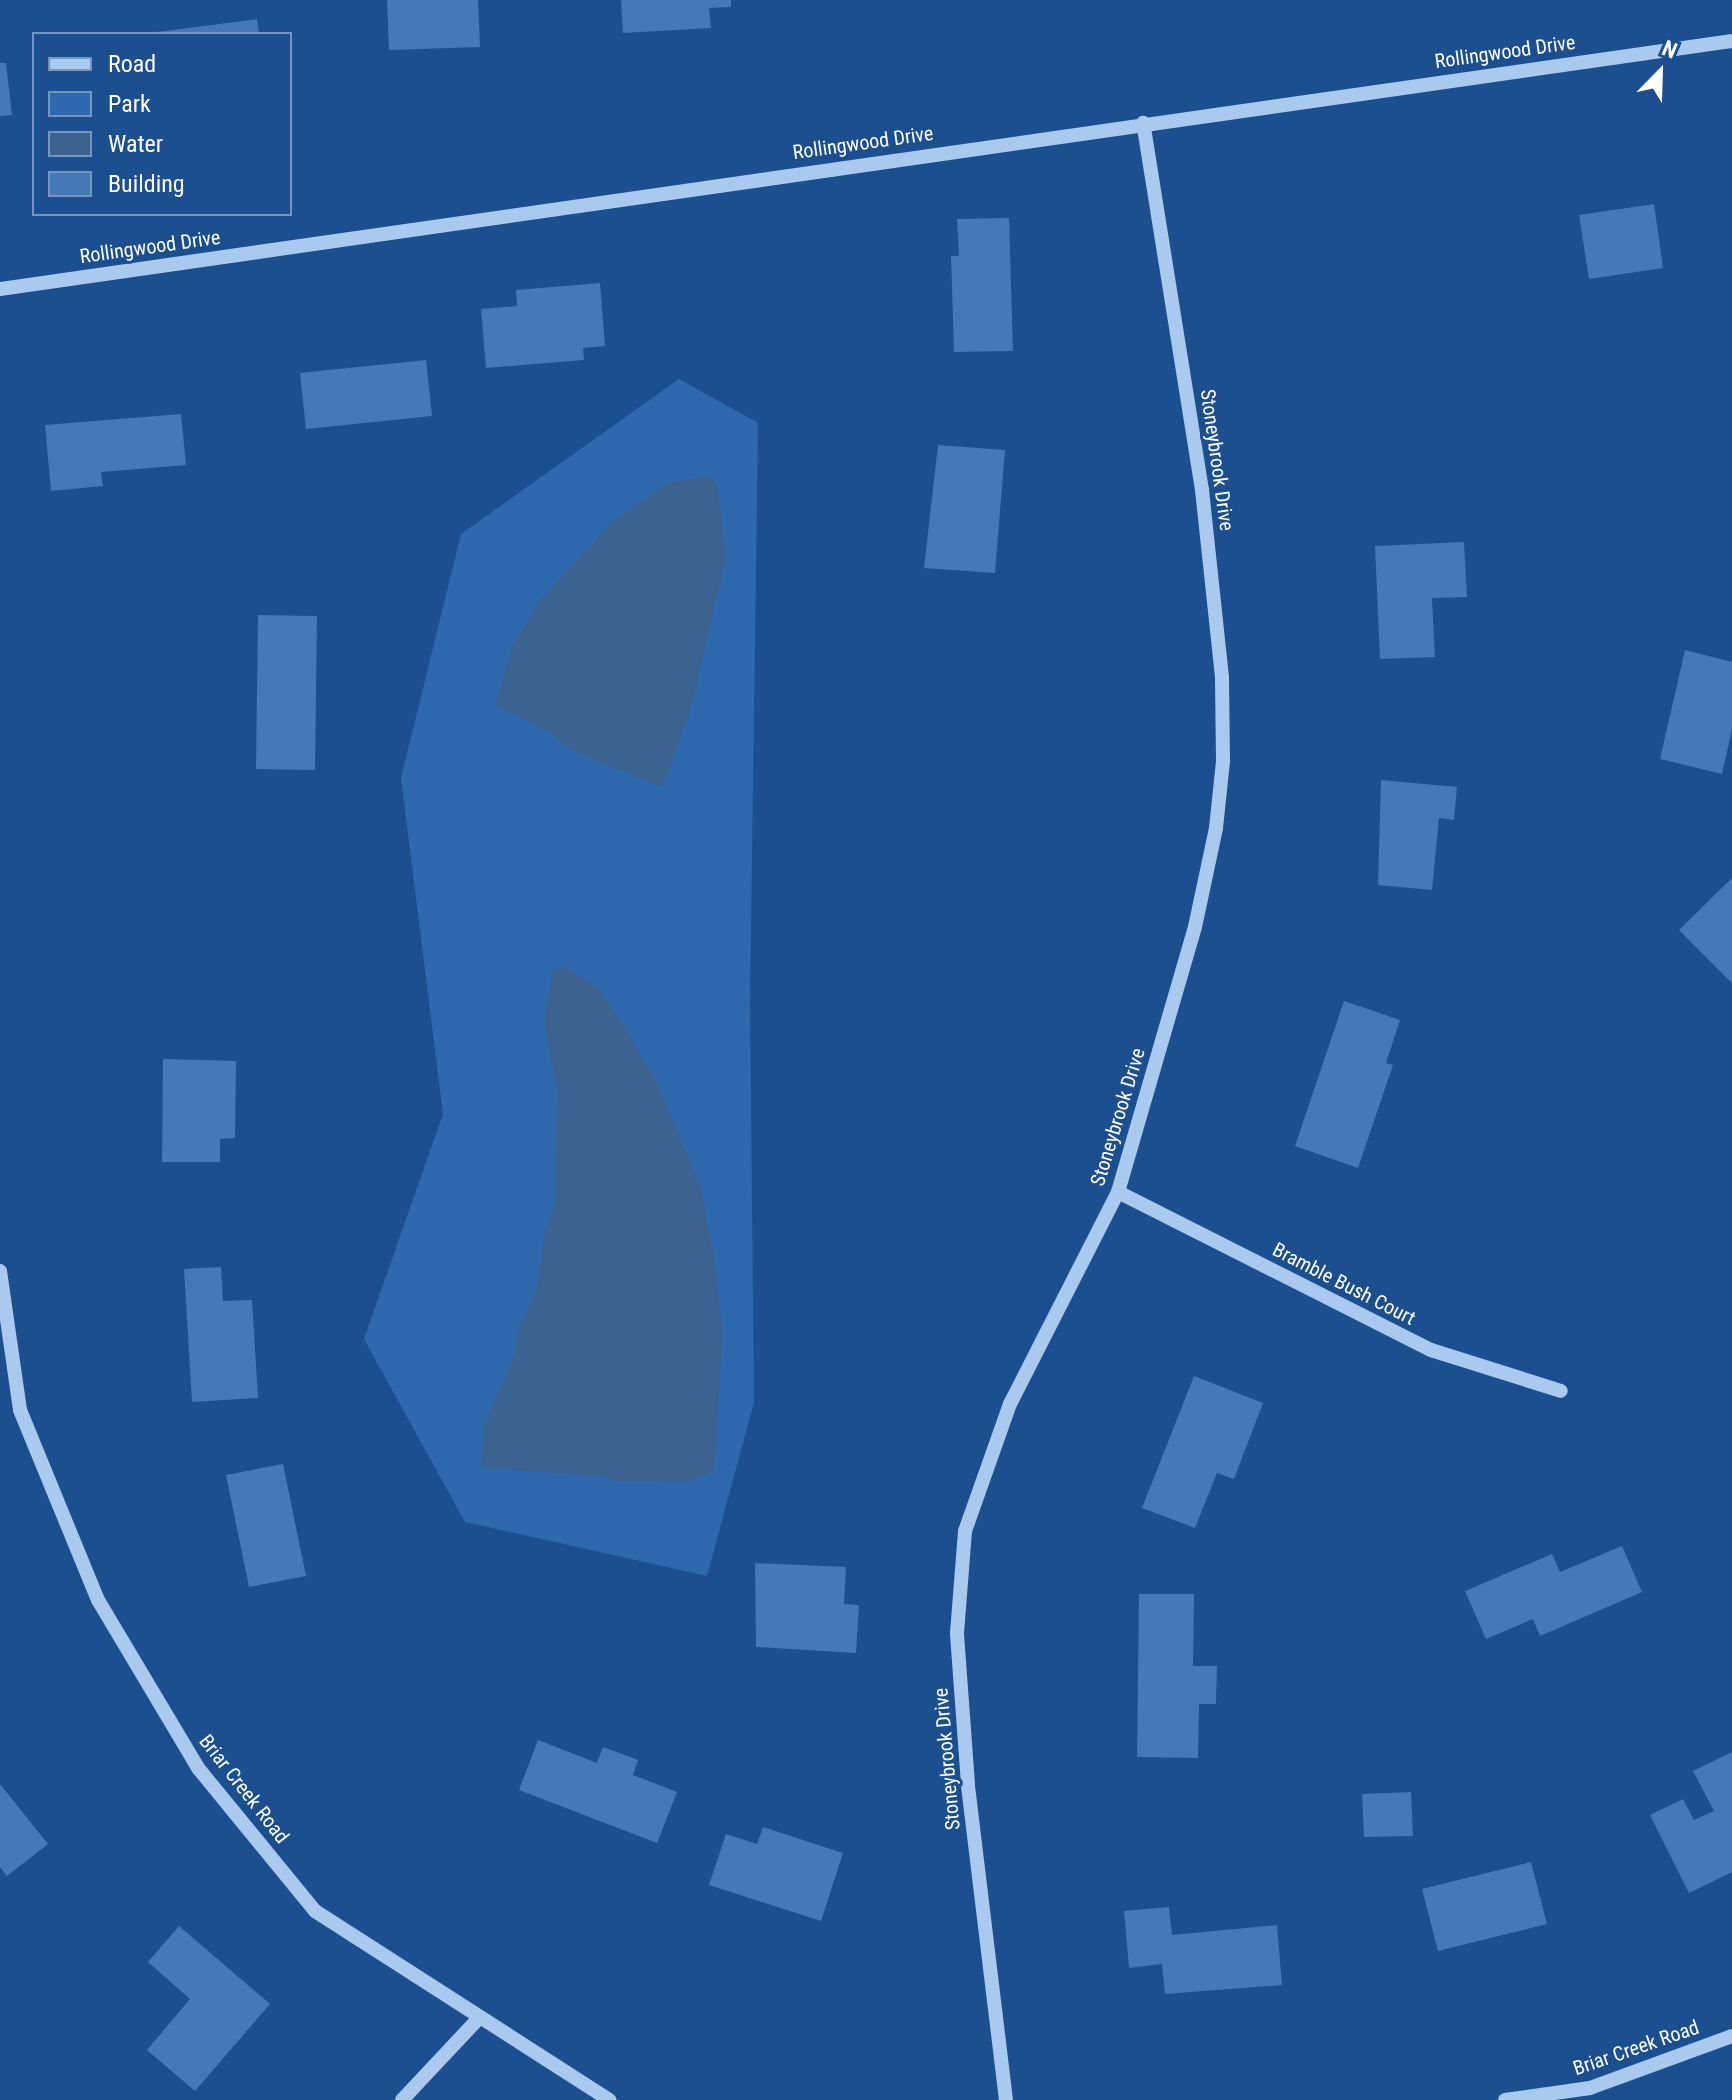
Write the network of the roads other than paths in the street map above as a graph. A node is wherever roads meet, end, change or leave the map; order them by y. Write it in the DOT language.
graph roads {
  1 [pos="1732,41"];
  2 [pos="1143,123"];
  3 [pos="0,289"];
  4 [pos="1118,1192"];
  5 [pos="0,1271"];
  6 [pos="1561,1391"];
  7 [pos="479,2018"];
  8 [pos="1732,2036"];
  9 [pos="1591,2094"];
  10 [pos="402,2100"];
  11 [pos="609,2100"];
  12 [pos="1006,2100"];
  13 [pos="1505,2100"];
  1 -- 2 [label="street, Rollingwood Drive"];
  2 -- 3 [label="street, Rollingwood Drive"];
  2 -- 4 [label="street, Stoneybrook Drive"];
  4 -- 6 [label="street, Bramble Bush Court"];
  4 -- 12 [label="street, Stoneybrook Drive"];
  5 -- 7 [label="street, Briar Creek Road"];
  7 -- 10 [label="street"];
  7 -- 11 [label="street, Briar Creek Road"];
  8 -- 9 [label="street, Briar Creek Road"];
  9 -- 13 [label="street, Briar Creek Road"];
}
